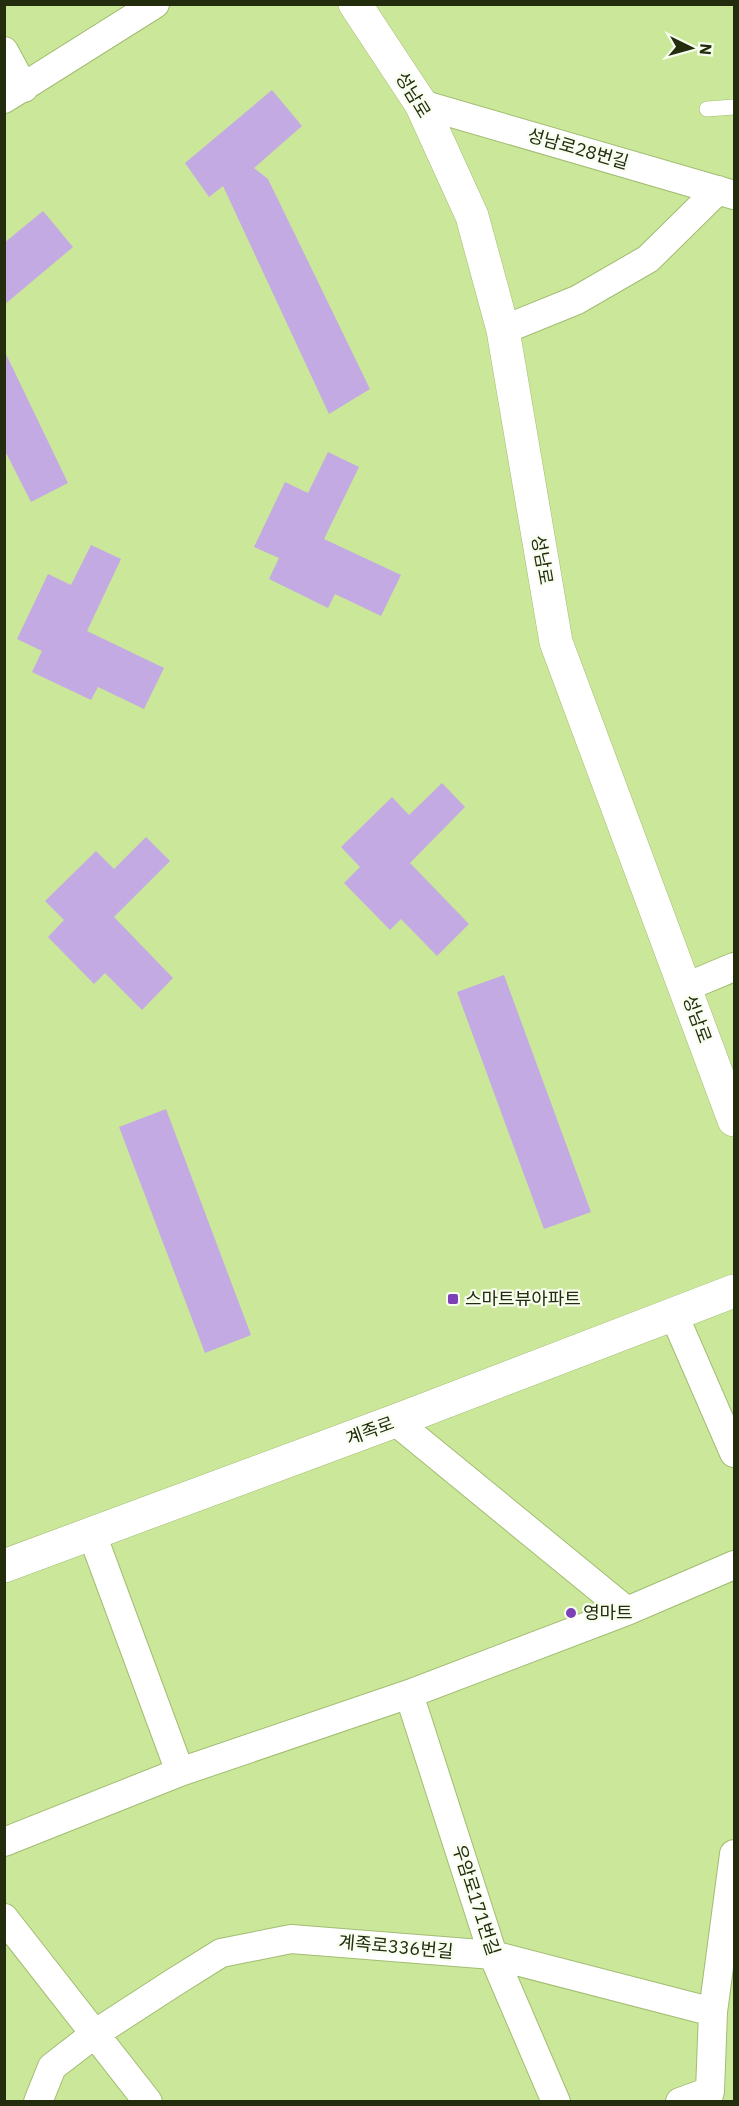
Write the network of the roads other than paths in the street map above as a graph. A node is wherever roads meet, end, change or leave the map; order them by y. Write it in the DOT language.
graph roads {
  1 [pos="155,4"];
  2 [pos="355,4"];
  3 [pos="4,51"];
  4 [pos="14,94"];
  5 [pos="421,104"];
  6 [pos="735,106"];
  7 [pos="707,109"];
  8 [pos="726,193"];
  9 [pos="502,330"];
  10 [pos="735,967"];
  11 [pos="686,987"];
  12 [pos="735,1120"];
  13 [pos="735,1291"];
  14 [pos="674,1315"];
  15 [pos="395,1421"];
  16 [pos="735,1453"];
  17 [pos="92,1534"];
  18 [pos="735,1565"];
  19 [pos="4,1566"];
  20 [pos="627,1611"];
  21 [pos="409,1694"];
  22 [pos="180,1772"];
  23 [pos="4,1842"];
  24 [pos="735,1854"];
  25 [pos="4,1918"];
  26 [pos="493,1955"];
  27 [pos="713,2012"];
  28 [pos="96,2033"];
  29 [pos="708,2096"];
  30 [pos="38,2102"];
  31 [pos="148,2102"];
  32 [pos="556,2102"];
  33 [pos="680,2102"];
  1 -- 4 [label="street"];
  2 -- 5 [label="main road, 성남로"];
  3 -- 4 [label="street"];
  5 -- 8 [label="street, 성남로28번길"];
  5 -- 9 [label="main road, 성남로"];
  6 -- 7 [label="lane"];
  8 -- 9 [label="street"];
  9 -- 11 [label="main road, 성남로"];
  10 -- 11 [label="street"];
  11 -- 12 [label="main road, 성남로"];
  13 -- 14 [label="main road, 계족로"];
  14 -- 15 [label="main road, 계족로"];
  14 -- 16 [label="street"];
  15 -- 17 [label="main road, 계족로"];
  15 -- 20 [label="street"];
  17 -- 19 [label="main road, 계족로"];
  17 -- 22 [label="street"];
  18 -- 20 [label="street"];
  20 -- 21 [label="street"];
  21 -- 22 [label="street"];
  21 -- 26 [label="street, 우암로171번길"];
  22 -- 23 [label="street"];
  24 -- 27 [label="street"];
  25 -- 28 [label="street"];
  26 -- 27 [label="street, 계족로336번길"];
  26 -- 28 [label="street, 계족로336번길"];
  26 -- 32 [label="street, 우암로171번길"];
  27 -- 29 [label="street"];
  28 -- 30 [label="street, 계족로336번길"];
  28 -- 31 [label="street"];
  29 -- 33 [label="street"];
}
